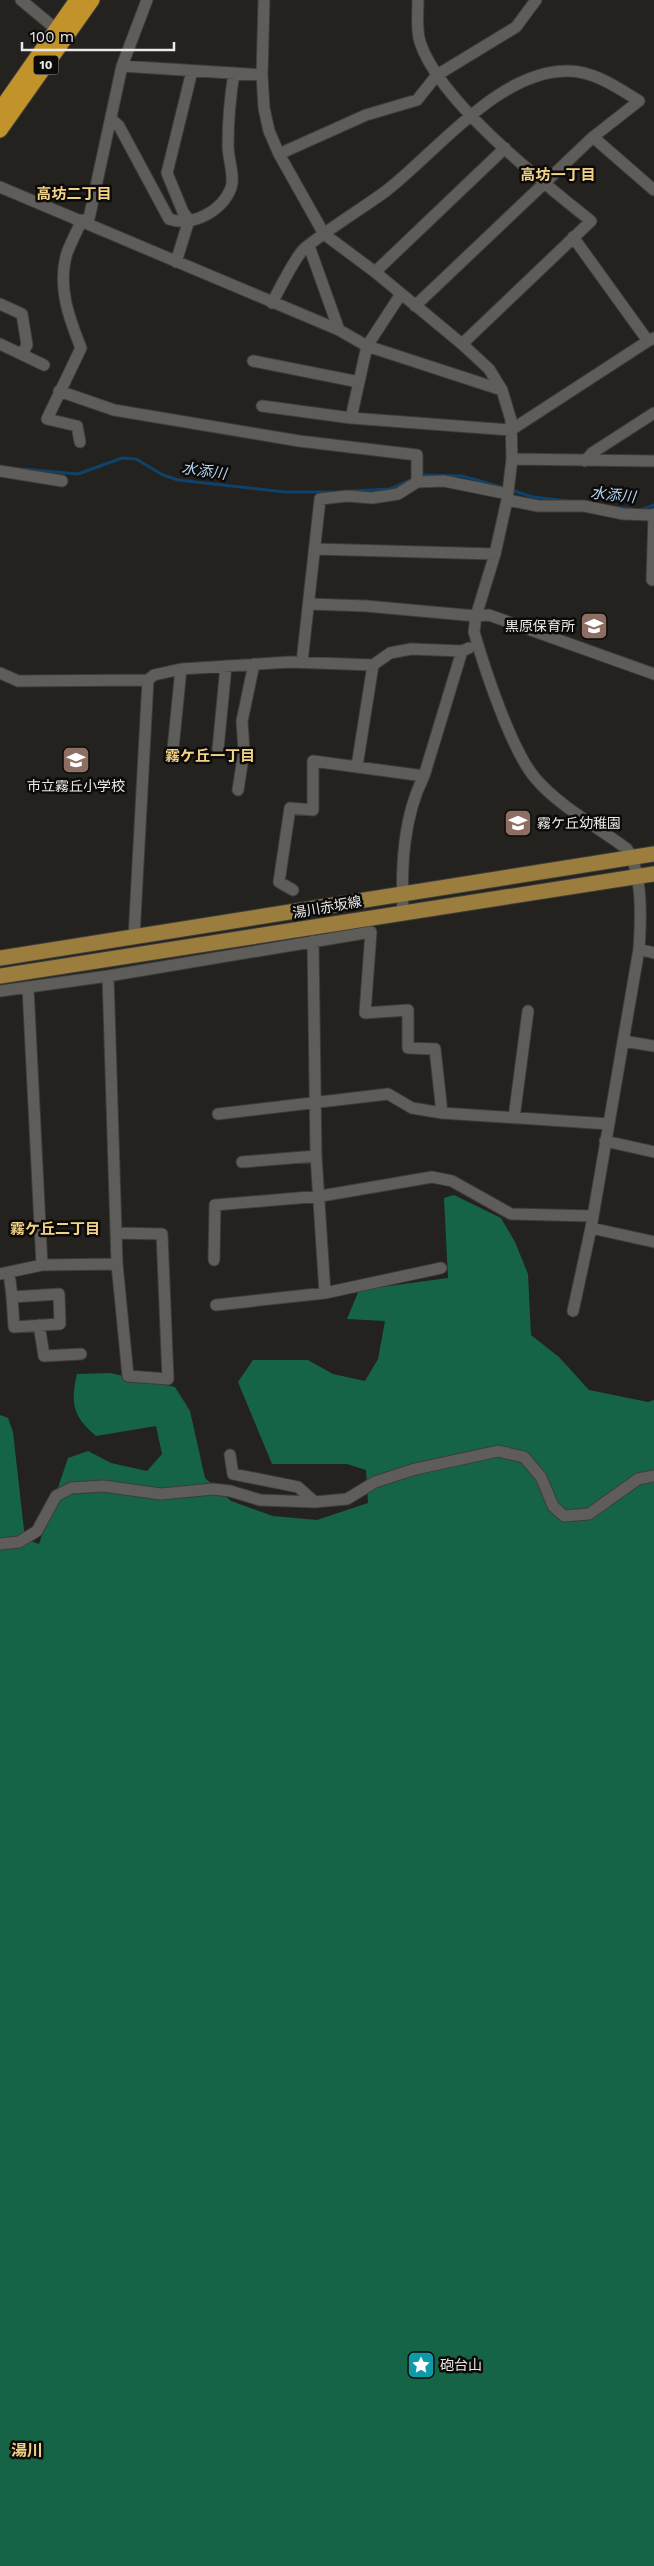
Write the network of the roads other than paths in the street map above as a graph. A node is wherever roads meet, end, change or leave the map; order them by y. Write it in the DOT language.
graph roads {
  1 [pos="21,0"];
  2 [pos="77,0"];
  3 [pos="92,0"];
  4 [pos="147,0"];
  5 [pos="264,0"];
  6 [pos="418,0"];
  7 [pos="536,0"];
  8 [pos="56,28"];
  9 [pos="122,66"];
  10 [pos="192,71"];
  11 [pos="234,73"];
  12 [pos="262,75"];
  13 [pos="437,75"];
  14 [pos="0,110"];
  15 [pos="471,115"];
  16 [pos="111,119"];
  17 [pos="0,130"];
  18 [pos="593,138"];
  19 [pos="505,148"];
  20 [pos="279,154"];
  21 [pos="544,184"];
  22 [pos="0,187"];
  23 [pos="654,190"];
  24 [pos="189,220"];
  25 [pos="85,222"];
  26 [pos="324,234"];
  27 [pos="573,238"];
  28 [pos="309,246"];
  29 [pos="176,262"];
  30 [pos="375,272"];
  31 [pos="401,294"];
  32 [pos="272,302"];
  33 [pos="0,304"];
  34 [pos="415,306"];
  35 [pos="339,330"];
  36 [pos="651,340"];
  37 [pos="0,344"];
  38 [pos="462,344"];
  39 [pos="367,346"];
  40 [pos="22,354"];
  41 [pos="253,361"];
  42 [pos="44,365"];
  43 [pos="359,382"];
  44 [pos="502,390"];
  45 [pos="59,391"];
  46 [pos="262,406"];
  47 [pos="654,413"];
  48 [pos="351,418"];
  49 [pos="511,430"];
  50 [pos="80,442"];
  51 [pos="512,459"];
  52 [pos="585,461"];
  53 [pos="654,461"];
  54 [pos="0,471"];
  55 [pos="62,481"];
  56 [pos="418,482"];
  57 [pos="507,497"];
  58 [pos="653,514"];
  59 [pos="314,549"];
  60 [pos="496,554"];
  61 [pos="652,580"];
  62 [pos="308,604"];
  63 [pos="476,616"];
  64 [pos="478,644"];
  65 [pos="462,651"];
  66 [pos="302,662"];
  67 [pos="254,664"];
  68 [pos="373,665"];
  69 [pos="226,666"];
  70 [pos="181,669"];
  71 [pos="0,672"];
  72 [pos="654,674"];
  73 [pos="148,680"];
  74 [pos="172,749"];
  75 [pos="218,749"];
  76 [pos="357,766"];
  77 [pos="424,776"];
  78 [pos="238,790"];
  79 [pos="654,854"];
  80 [pos="633,858"];
  81 [pos="654,874"];
  82 [pos="636,877"];
  83 [pos="293,890"];
  84 [pos="402,894"];
  85 [pos="403,914"];
  86 [pos="134,937"];
  87 [pos="313,941"];
  88 [pos="639,949"];
  89 [pos="654,953"];
  90 [pos="0,958"];
  91 [pos="0,976"];
  92 [pos="108,976"];
  93 [pos="28,988"];
  94 [pos="0,992"];
  95 [pos="528,1012"];
  96 [pos="623,1041"];
  97 [pos="654,1046"];
  98 [pos="316,1102"];
  99 [pos="442,1113"];
  100 [pos="218,1114"];
  101 [pos="514,1118"];
  102 [pos="609,1124"];
  103 [pos="606,1141"];
  104 [pos="654,1152"];
  105 [pos="316,1156"];
  106 [pos="242,1162"];
  107 [pos="321,1196"];
  108 [pos="593,1216"];
  109 [pos="591,1228"];
  110 [pos="116,1233"];
  111 [pos="654,1242"];
  112 [pos="214,1260"];
  113 [pos="117,1264"];
  114 [pos="42,1265"];
  115 [pos="441,1268"];
  116 [pos="5,1273"];
  117 [pos="325,1292"];
  118 [pos="12,1298"];
  119 [pos="216,1305"];
  120 [pos="574,1311"];
  121 [pos="39,1325"];
  122 [pos="81,1354"];
  123 [pos="230,1455"];
  124 [pos="654,1476"];
  125 [pos="315,1502"];
  126 [pos="0,1544"];
  1 -- 8 [label="street"];
  2 -- 8 [label="highway, 10"];
  3 -- 17 [label="highway, 10"];
  4 -- 9 [label="street"];
  5 -- 12 [label="street"];
  6 -- 13 [label="street"];
  7 -- 13 [label="street"];
  8 -- 14 [label="highway, 10"];
  9 -- 10 [label="street"];
  9 -- 16 [label="street"];
  10 -- 11 [label="street"];
  10 -- 24 [label="street"];
  11 -- 12 [label="street"];
  11 -- 24 [label="street"];
  12 -- 20 [label="street"];
  13 -- 15 [label="street"];
  13 -- 20 [label="street"];
  15 -- 18 [label="street"];
  15 -- 19 [label="street"];
  15 -- 26 [label="street"];
  16 -- 24 [label="street"];
  16 -- 25 [label="street"];
  18 -- 21 [label="street"];
  18 -- 23 [label="street"];
  19 -- 21 [label="street"];
  19 -- 30 [label="street"];
  20 -- 26 [label="street"];
  21 -- 27 [label="street"];
  21 -- 34 [label="street"];
  22 -- 25 [label="street"];
  24 -- 29 [label="street"];
  25 -- 29 [label="street"];
  25 -- 45 [label="street"];
  26 -- 28 [label="street"];
  26 -- 30 [label="street"];
  27 -- 36 [label="street"];
  27 -- 38 [label="street"];
  28 -- 32 [label="street"];
  28 -- 35 [label="street"];
  29 -- 32 [label="street"];
  30 -- 31 [label="street"];
  31 -- 34 [label="street"];
  31 -- 39 [label="street"];
  32 -- 35 [label="street"];
  33 -- 40 [label="street"];
  34 -- 38 [label="street"];
  35 -- 39 [label="street"];
  36 -- 49 [label="street"];
  37 -- 40 [label="street"];
  38 -- 44 [label="street"];
  39 -- 43 [label="street"];
  39 -- 44 [label="street"];
  40 -- 42 [label="street"];
  41 -- 43 [label="street"];
  43 -- 48 [label="street"];
  44 -- 49 [label="street"];
  45 -- 50 [label="street"];
  45 -- 56 [label="street"];
  46 -- 48 [label="street"];
  47 -- 52 [label="street"];
  48 -- 49 [label="street"];
  49 -- 51 [label="street"];
  51 -- 52 [label="street"];
  51 -- 57 [label="street"];
  52 -- 53 [label="street"];
  54 -- 55 [label="street"];
  56 -- 57 [label="street"];
  56 -- 59 [label="street"];
  57 -- 58 [label="street"];
  57 -- 60 [label="street"];
  58 -- 61 [label="street"];
  59 -- 60 [label="street"];
  59 -- 62 [label="street"];
  60 -- 63 [label="street"];
  62 -- 63 [label="street"];
  62 -- 66 [label="street"];
  63 -- 64 [label="street"];
  63 -- 72 [label="street"];
  64 -- 65 [label="street"];
  64 -- 80 [label="street"];
  65 -- 68 [label="street"];
  65 -- 77 [label="street"];
  66 -- 67 [label="street"];
  66 -- 68 [label="street"];
  67 -- 69 [label="street"];
  67 -- 78 [label="street"];
  68 -- 76 [label="street"];
  69 -- 70 [label="street"];
  69 -- 75 [label="street"];
  70 -- 73 [label="street"];
  70 -- 74 [label="street"];
  71 -- 73 [label="street"];
  73 -- 86 [label="street"];
  76 -- 77 [label="street"];
  76 -- 83 [label="street"];
  77 -- 84 [label="street"];
  79 -- 80 [label="main road, 湯川赤坂線"];
  80 -- 82 [label="street"];
  80 -- 84 [label="main road, 湯川赤坂線"];
  81 -- 82 [label="main road, 湯川赤坂線"];
  82 -- 85 [label="main road, 湯川赤坂線"];
  82 -- 88 [label="street"];
  84 -- 85 [label="street"];
  84 -- 86 [label="main road, 湯川赤坂線"];
  85 -- 91 [label="main road, 湯川赤坂線"];
  86 -- 90 [label="main road, 湯川赤坂線"];
  87 -- 92 [label="street"];
  87 -- 98 [label="street"];
  87 -- 99 [label="street"];
  88 -- 89 [label="street"];
  88 -- 96 [label="street"];
  92 -- 93 [label="street"];
  92 -- 110 [label="street"];
  93 -- 94 [label="street"];
  93 -- 114 [label="street"];
  95 -- 101 [label="street"];
  96 -- 97 [label="street"];
  96 -- 102 [label="street"];
  98 -- 99 [label="street"];
  98 -- 100 [label="street"];
  98 -- 105 [label="street"];
  99 -- 101 [label="street"];
  101 -- 102 [label="street"];
  102 -- 103 [label="street"];
  103 -- 104 [label="street"];
  103 -- 108 [label="street"];
  105 -- 106 [label="street"];
  105 -- 107 [label="street"];
  107 -- 108 [label="street"];
  107 -- 112 [label="street"];
  107 -- 117 [label="street"];
  108 -- 109 [label="street"];
  109 -- 111 [label="street"];
  109 -- 120 [label="street"];
  110 -- 113 [label="street"];
  110 -- 113 [label="street"];
  113 -- 114 [label="street"];
  114 -- 116 [label="street"];
  115 -- 117 [label="street"];
  116 -- 118 [label="street"];
  117 -- 119 [label="street"];
  118 -- 121 [label="street"];
  118 -- 121 [label="street"];
  121 -- 122 [label="street"];
  123 -- 125 [label="street"];
  124 -- 125 [label="street"];
  125 -- 126 [label="street"];
}
